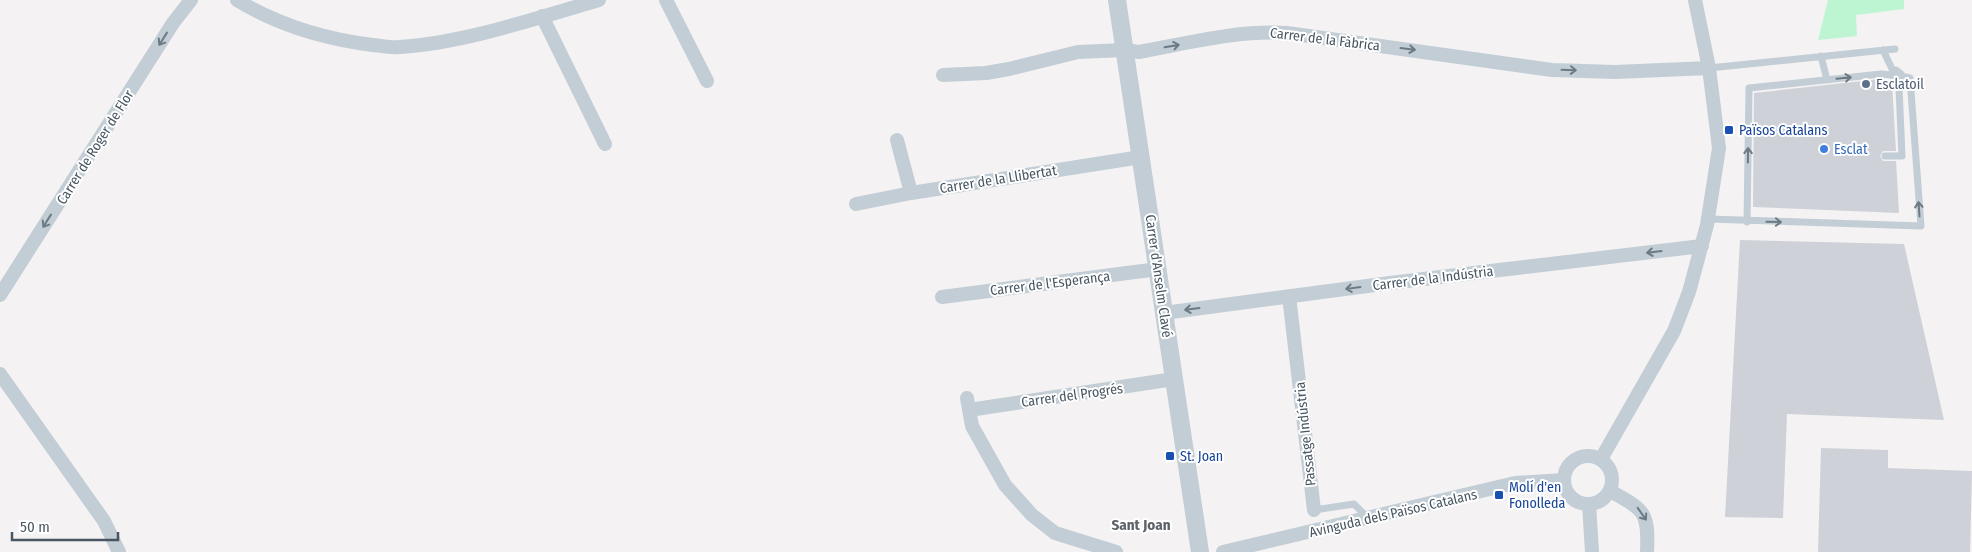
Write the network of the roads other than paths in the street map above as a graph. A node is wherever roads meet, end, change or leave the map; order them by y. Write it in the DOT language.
graph roads {
  1 [pos="191,0"];
  2 [pos="237,0"];
  3 [pos="599,0"];
  4 [pos="666,0"];
  5 [pos="1117,0"];
  6 [pos="1695,0"];
  7 [pos="542,16"];
  8 [pos="1895,49"];
  9 [pos="1124,50"];
  10 [pos="1883,50"];
  11 [pos="1821,56"];
  12 [pos="1709,68"];
  13 [pos="943,75"];
  14 [pos="1895,75"];
  15 [pos="708,80"];
  16 [pos="1827,80"];
  17 [pos="897,140"];
  18 [pos="605,144"];
  19 [pos="1885,156"];
  20 [pos="1141,157"];
  21 [pos="911,193"];
  22 [pos="856,204"];
  23 [pos="1708,219"];
  24 [pos="1747,222"];
  25 [pos="1702,246"];
  26 [pos="1158,269"];
  27 [pos="0,295"];
  28 [pos="1290,296"];
  29 [pos="942,297"];
  30 [pos="1164,313"];
  31 [pos="0,374"];
  32 [pos="1174,379"];
  33 [pos="1601,460"];
  34 [pos="1563,480"];
  35 [pos="1610,491"];
  36 [pos="1589,504"];
  37 [pos="1314,510"];
  38 [pos="1369,519"];
  39 [pos="119,552"];
  40 [pos="1116,552"];
  41 [pos="1200,552"];
  42 [pos="1223,552"];
  43 [pos="1592,552"];
  44 [pos="1647,552"];
  1 -- 27 [label="street, Carrer de Roger de Flor, one-way"];
  2 -- 7 [label="street"];
  3 -- 7 [label="street"];
  4 -- 15 [label="street"];
  5 -- 9 [label="street, Carrer d'Anselm Clavé"];
  6 -- 12 [label="street"];
  7 -- 18 [label="street"];
  8 -- 10 [label="lane"];
  9 -- 12 [label="street, Carrer de la Fàbrica, one-way"];
  9 -- 13 [label="street, Carrer de la Fàbrica"];
  9 -- 20 [label="street, Carrer d'Anselm Clavé"];
  10 -- 11 [label="lane"];
  10 -- 14 [label="lane"];
  11 -- 12 [label="lane"];
  11 -- 16 [label="lane"];
  12 -- 23 [label="street"];
  16 -- 14 [label="lane, one-way"];
  14 -- 19 [label="lane"];
  24 -- 14 [label="lane, one-way"];
  24 -- 16 [label="lane, one-way"];
  17 -- 21 [label="street"];
  20 -- 21 [label="street, Carrer de la Llibertat"];
  20 -- 26 [label="street, Carrer d'Anselm Clavé"];
  21 -- 22 [label="street, Carrer de la Llibertat"];
  23 -- 24 [label="lane"];
  23 -- 25 [label="street"];
  25 -- 28 [label="street, Carrer de la Indústria, one-way"];
  25 -- 33 [label="street"];
  26 -- 29 [label="street, Carrer de l'Esperança"];
  26 -- 30 [label="street, Carrer d'Anselm Clavé"];
  28 -- 30 [label="street, Carrer de la Indústria, one-way"];
  28 -- 37 [label="street, Passatge Indústria"];
  30 -- 32 [label="street, Carrer d'Anselm Clavé"];
  31 -- 39 [label="street"];
  32 -- 40 [label="street, Carrer del Progrés"];
  32 -- 41 [label="street, Carrer d'Anselm Clavé"];
  33 -- 34 [label="street"];
  33 -- 35 [label="street"];
  34 -- 36 [label="street"];
  34 -- 38 [label="street, Avinguda dels Països Catalans"];
  35 -- 36 [label="street"];
  35 -- 44 [label="street, one-way"];
  36 -- 43 [label="street"];
  37 -- 38 [label="lane, Passatge Indústria"];
  38 -- 42 [label="street, Avinguda dels Països Catalans"];
}
